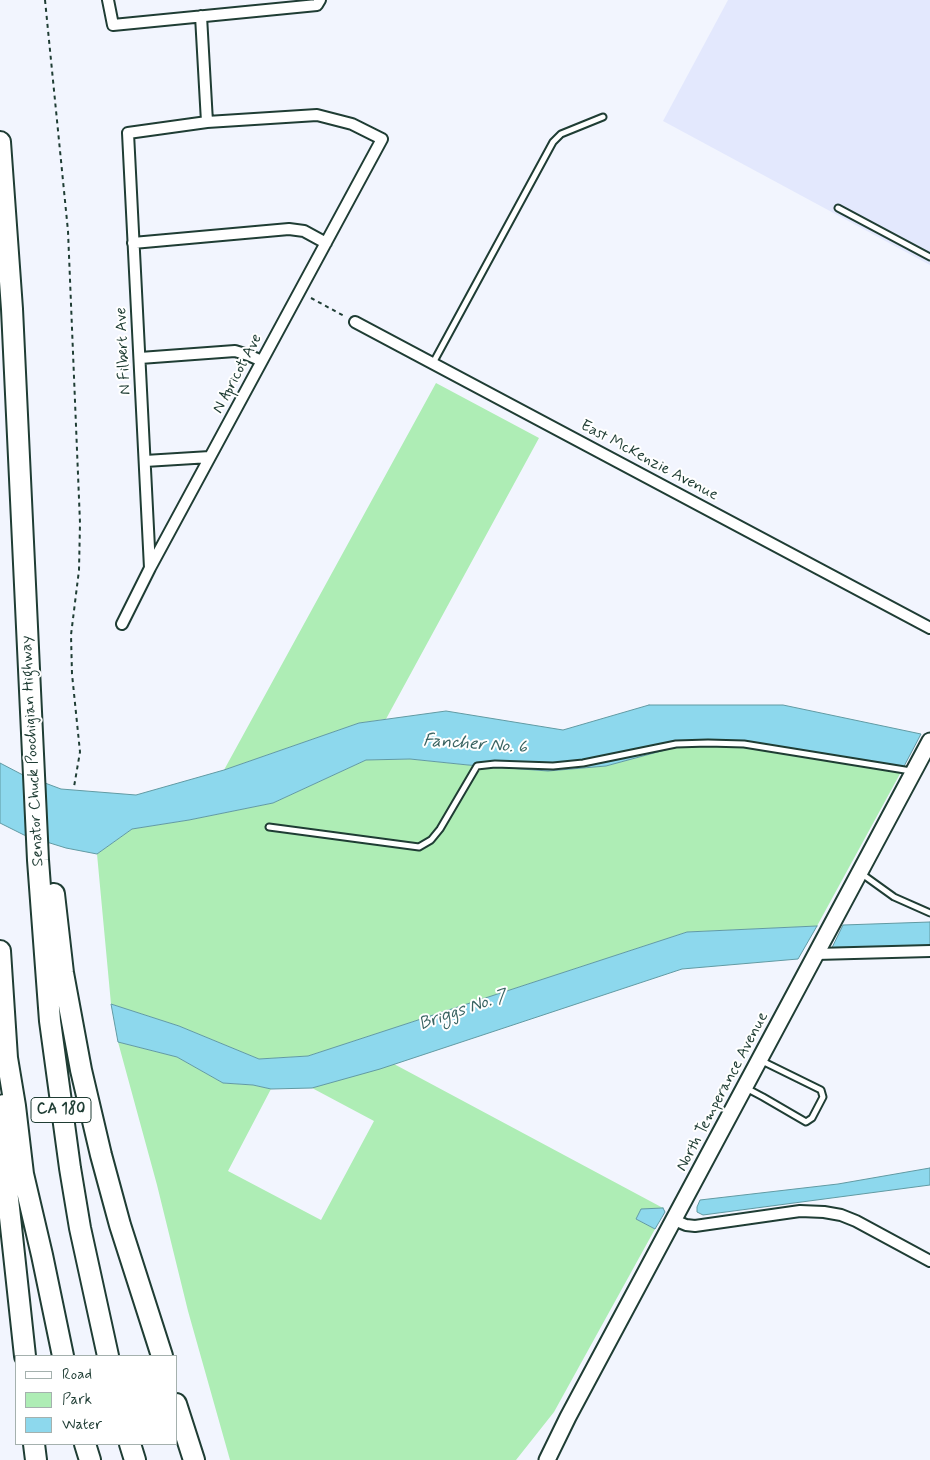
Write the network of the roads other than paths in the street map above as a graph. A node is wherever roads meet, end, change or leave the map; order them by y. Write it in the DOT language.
graph roads {
  1 [pos="108,0"];
  2 [pos="318,3"];
  3 [pos="200,16"];
  4 [pos="603,117"];
  5 [pos="207,122"];
  6 [pos="0,142"];
  7 [pos="838,208"];
  8 [pos="133,243"];
  9 [pos="326,243"];
  10 [pos="930,257"];
  11 [pos="354,322"];
  12 [pos="140,358"];
  13 [pos="262,362"];
  14 [pos="432,363"];
  15 [pos="210,457"];
  16 [pos="145,461"];
  17 [pos="150,568"];
  18 [pos="122,624"];
  19 [pos="930,628"];
  20 [pos="930,742"];
  21 [pos="917,765"];
  22 [pos="268,827"];
  23 [pos="38,860"];
  24 [pos="860,872"];
  25 [pos="930,913"];
  26 [pos="0,951"];
  27 [pos="930,951"];
  28 [pos="816,954"];
  29 [pos="7,1058"];
  30 [pos="760,1060"];
  31 [pos="745,1088"];
  32 [pos="674,1220"];
  33 [pos="930,1261"];
  34 [pos="25,1355"];
  35 [pos="63,1355"];
  36 [pos="108,1355"];
  37 [pos="162,1355"];
  38 [pos="178,1410"];
  39 [pos="34,1445"];
  40 [pos="85,1445"];
  41 [pos="130,1445"];
  42 [pos="36,1460"];
  43 [pos="90,1460"];
  44 [pos="135,1460"];
  45 [pos="194,1460"];
  46 [pos="547,1460"];
  1 -- 3 [label="street"];
  2 -- 3 [label="street"];
  3 -- 5 [label="street"];
  4 -- 14 [label="lane"];
  5 -- 8 [label="street, N Filbert Ave"];
  5 -- 9 [label="street, N Apricot Ave"];
  6 -- 23 [label="highway, Senator Chuck Poochigian Highway / CA 180"];
  7 -- 10 [label="lane"];
  8 -- 9 [label="street"];
  8 -- 12 [label="street, N Filbert Ave"];
  9 -- 13 [label="street, N Apricot Ave"];
  11 -- 14 [label="street, East McKenzie Avenue"];
  12 -- 13 [label="street"];
  12 -- 16 [label="street, N Filbert Ave"];
  13 -- 15 [label="street, N Apricot Ave"];
  14 -- 19 [label="street, East McKenzie Avenue"];
  15 -- 16 [label="street"];
  15 -- 17 [label="street, N Apricot Ave"];
  16 -- 17 [label="street, N Filbert Ave"];
  17 -- 18 [label="street, N Apricot Ave"];
  20 -- 21 [label="main road, North Temperance Avenue"];
  21 -- 22 [label="lane"];
  21 -- 24 [label="main road, North Temperance Avenue"];
  23 -- 36 [label="highway, Senator Chuck Poochigian Highway / CA 180"];
  23 -- 37 [label="highway"];
  24 -- 25 [label="lane"];
  24 -- 28 [label="main road, North Temperance Avenue"];
  26 -- 29 [label="highway, CA 180"];
  27 -- 28 [label="street"];
  28 -- 30 [label="main road, North Temperance Avenue"];
  29 -- 34 [label="highway"];
  29 -- 35 [label="highway, CA 180"];
  30 -- 31 [label="main road, North Temperance Avenue"];
  30 -- 31 [label="lane"];
  31 -- 32 [label="main road, North Temperance Avenue"];
  32 -- 33 [label="street"];
  32 -- 46 [label="main road, North Temperance Avenue"];
  38 -- 45 [label="highway"];
  39 -- 42 [label="highway"];
  40 -- 43 [label="highway"];
  41 -- 44 [label="highway"];
}
